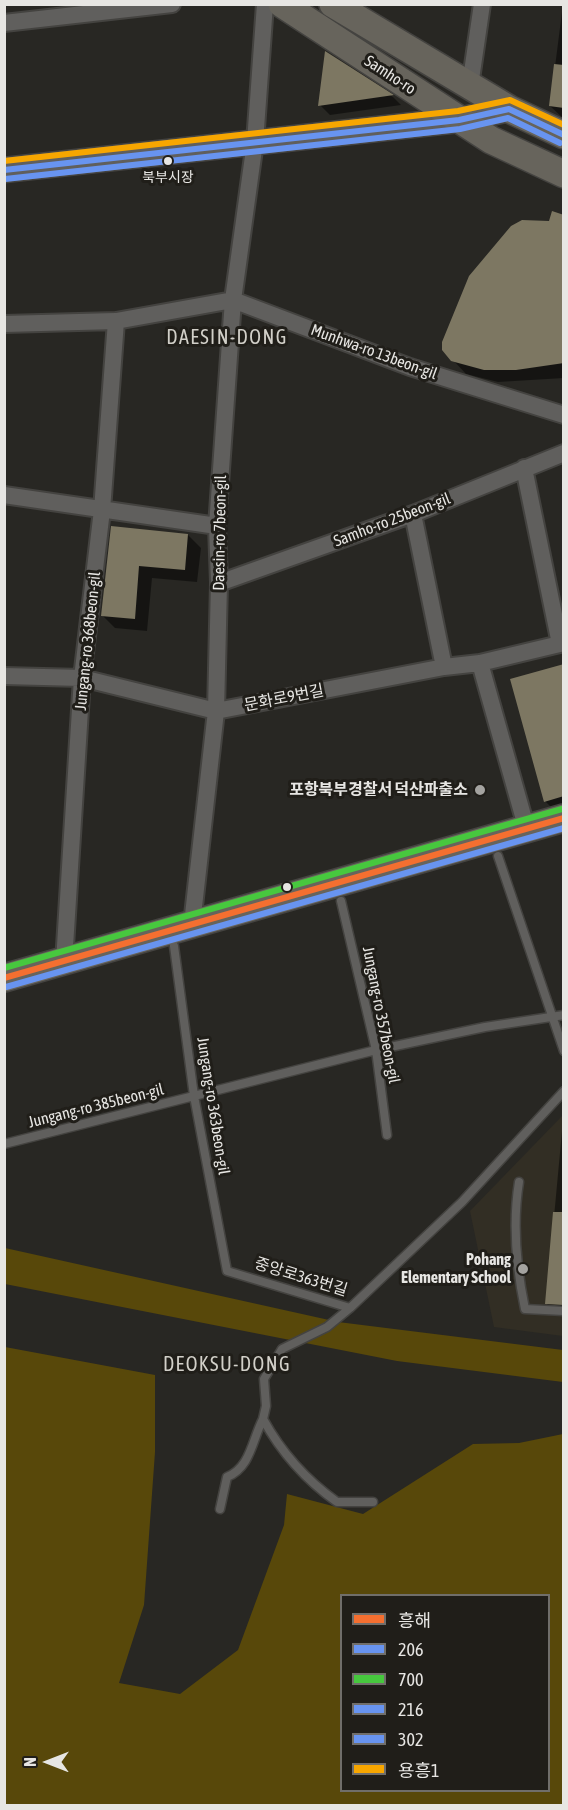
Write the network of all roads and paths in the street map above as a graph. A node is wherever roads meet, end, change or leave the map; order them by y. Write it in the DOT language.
graph roads {
  1 [pos="172,4"];
  2 [pos="266,4"];
  3 [pos="282,4"];
  4 [pos="333,4"];
  5 [pos="482,4"];
  6 [pos="4,23"];
  7 [pos="470,86"];
  8 [pos="510,109"];
  9 [pos="459,120"];
  10 [pos="564,135"];
  11 [pos="255,142"];
  12 [pos="4,170"];
  13 [pos="564,174"];
  14 [pos="233,300"];
  15 [pos="116,321"];
  16 [pos="4,324"];
  17 [pos="564,415"];
  18 [pos="564,453"];
  19 [pos="524,468"];
  20 [pos="4,495"];
  21 [pos="102,510"];
  22 [pos="413,514"];
  23 [pos="217,526"];
  24 [pos="219,583"];
  25 [pos="562,644"];
  26 [pos="480,663"];
  27 [pos="444,667"];
  28 [pos="4,676"];
  29 [pos="82,678"];
  30 [pos="216,711"];
  31 [pos="564,818"];
  32 [pos="527,830"];
  33 [pos="564,838"];
  34 [pos="498,856"];
  35 [pos="341,901"];
  36 [pos="192,924"];
  37 [pos="174,946"];
  38 [pos="64,962"];
  39 [pos="4,978"];
  40 [pos="4,995"];
  41 [pos="564,1015"];
  42 [pos="550,1016"];
  43 [pos="376,1050"];
  44 [pos="564,1051"];
  45 [pos="564,1091"];
  46 [pos="194,1096"];
  47 [pos="387,1136"];
  48 [pos="4,1144"];
  49 [pos="519,1182"];
  50 [pos="350,1308"];
  51 [pos="564,1311"];
  52 [pos="263,1419"];
  53 [pos="373,1502"];
  54 [pos="220,1509"];
  1 -- 6 [label="street"];
  2 -- 11 [label="street, Daesin-ro 7beon-gil"];
  3 -- 9 [label="main road, Samho-ro"];
  4 -- 7 [label="main road, Samho-ro"];
  5 -- 7 [label="street"];
  7 -- 8 [label="main road, Samho-ro"];
  8 -- 9 [label="street"];
  8 -- 10 [label="main road, Samho-ro"];
  9 -- 11 [label="street"];
  9 -- 13 [label="main road, Samho-ro"];
  11 -- 12 [label="street"];
  11 -- 14 [label="street, Daesin-ro 7beon-gil"];
  14 -- 15 [label="street"];
  14 -- 17 [label="street, Munhwa-ro 13beon-gil"];
  14 -- 23 [label="street, Daesin-ro 7beon-gil"];
  15 -- 16 [label="street"];
  15 -- 21 [label="street, Jungang-ro 368beon-gil"];
  18 -- 19 [label="street, Samho-ro 25beon-gil"];
  19 -- 22 [label="street, Samho-ro 25beon-gil"];
  19 -- 25 [label="street"];
  20 -- 21 [label="street"];
  21 -- 23 [label="street"];
  21 -- 29 [label="street, Jungang-ro 368beon-gil"];
  22 -- 24 [label="street, Samho-ro 25beon-gil"];
  22 -- 27 [label="street"];
  23 -- 24 [label="street, Daesin-ro 7beon-gil"];
  24 -- 30 [label="street, Daesin-ro 7beon-gil"];
  25 -- 26 [label="street, 문화로9번길"];
  26 -- 27 [label="street, 문화로9번길"];
  26 -- 32 [label="street"];
  27 -- 30 [label="street, 문화로9번길"];
  28 -- 29 [label="street, 문화로9번길"];
  29 -- 30 [label="street, 문화로9번길"];
  29 -- 38 [label="street, Jungang-ro 368beon-gil"];
  30 -- 36 [label="street, Daesin-ro 7beon-gil"];
  31 -- 32 [label="main road"];
  32 -- 36 [label="main road"];
  33 -- 34 [label="main road"];
  34 -- 35 [label="main road"];
  34 -- 42 [label="lane"];
  35 -- 37 [label="main road"];
  35 -- 43 [label="lane, Jungang-ro 357beon-gil"];
  36 -- 38 [label="main road"];
  37 -- 40 [label="main road"];
  37 -- 46 [label="lane, Jungang-ro 363beon-gil"];
  38 -- 39 [label="main road"];
  41 -- 42 [label="lane, Jungang-ro 385beon-gil"];
  42 -- 43 [label="lane, Jungang-ro 385beon-gil"];
  42 -- 44 [label="lane"];
  43 -- 46 [label="lane, Jungang-ro 385beon-gil"];
  43 -- 47 [label="lane, Jungang-ro 357beon-gil"];
  45 -- 50 [label="lane, 중앙로363번길"];
  46 -- 48 [label="lane, Jungang-ro 385beon-gil"];
  46 -- 50 [label="lane, Jungang-ro 363beon-gil"];
  49 -- 51 [label="lane"];
  50 -- 52 [label="lane, 중앙로363번길"];
  52 -- 53 [label="lane"];
  52 -- 54 [label="lane"];
}
